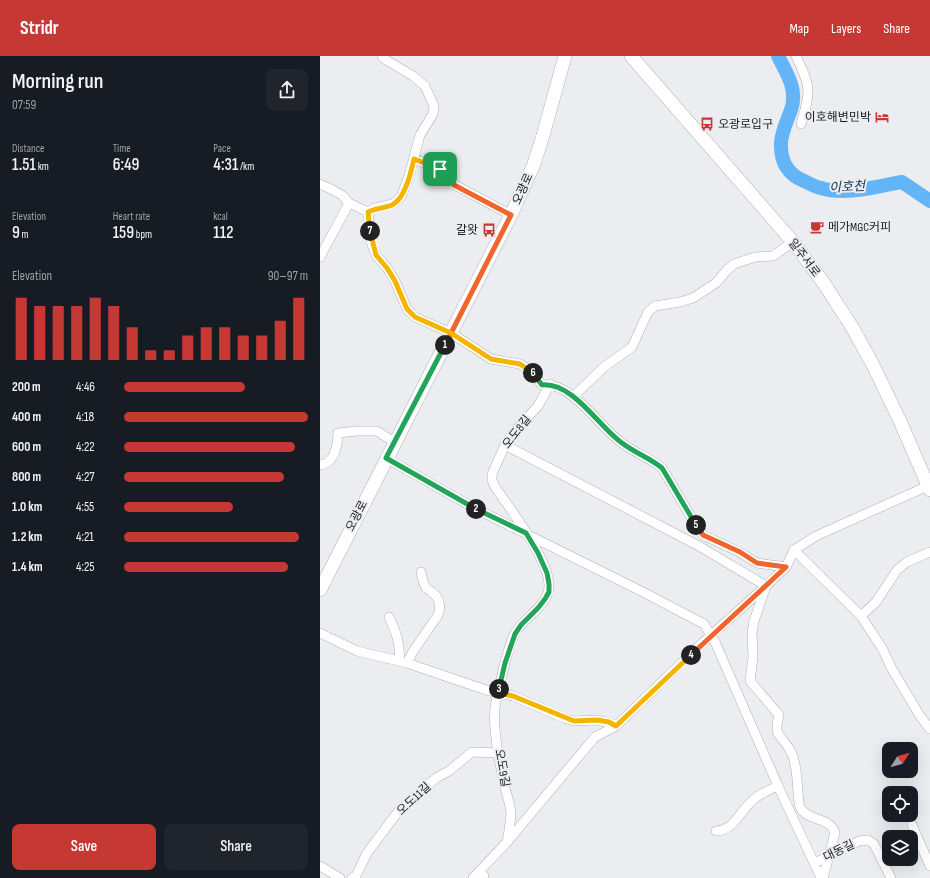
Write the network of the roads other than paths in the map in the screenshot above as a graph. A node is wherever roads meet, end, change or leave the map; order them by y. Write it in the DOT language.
graph roads {
  1 [pos="382,56"];
  2 [pos="564,56"];
  3 [pos="631,56"];
  4 [pos="796,56"];
  5 [pos="801,124"];
  6 [pos="414,159"];
  7 [pos="320,184"];
  8 [pos="349,203"];
  9 [pos="368,212"];
  10 [pos="511,215"];
  11 [pos="793,242"];
  12 [pos="320,257"];
  13 [pos="451,333"];
  14 [pos="550,384"];
  15 [pos="574,396"];
  16 [pos="394,442"];
  17 [pos="505,445"];
  18 [pos="386,458"];
  19 [pos="320,465"];
  20 [pos="929,487"];
  21 [pos="526,533"];
  22 [pos="794,550"];
  23 [pos="930,552"];
  24 [pos="786,567"];
  25 [pos="421,572"];
  26 [pos="766,586"];
  27 [pos="320,590"];
  28 [pos="860,616"];
  29 [pos="390,617"];
  30 [pos="320,633"];
  31 [pos="711,636"];
  32 [pos="403,662"];
  33 [pos="499,693"];
  34 [pos="616,726"];
  35 [pos="930,729"];
  36 [pos="498,753"];
  37 [pos="778,786"];
  38 [pos="800,807"];
  39 [pos="791,813"];
  40 [pos="912,825"];
  41 [pos="716,831"];
  42 [pos="507,842"];
  43 [pos="828,857"];
  44 [pos="814,863"];
  45 [pos="320,866"];
  46 [pos="930,866"];
  47 [pos="484,876"];
  48 [pos="340,878"];
  49 [pos="352,878"];
  50 [pos="473,878"];
  51 [pos="822,878"];
  52 [pos="891,878"];
  1 -- 6 [label="street"];
  2 -- 10 [label="main road, 오광로"];
  3 -- 11 [label="main road, 일주서로"];
  4 -- 5 [label="street"];
  6 -- 9 [label="street"];
  6 -- 10 [label="street"];
  7 -- 8 [label="street"];
  8 -- 9 [label="street"];
  8 -- 12 [label="street"];
  9 -- 13 [label="street"];
  10 -- 13 [label="main road, 오광로"];
  11 -- 15 [label="street"];
  11 -- 20 [label="main road, 일주서로"];
  13 -- 14 [label="street"];
  13 -- 16 [label="main road, 오광로"];
  14 -- 15 [label="street"];
  14 -- 17 [label="street, 오도8길"];
  15 -- 24 [label="street"];
  16 -- 18 [label="main road, 오광로"];
  16 -- 19 [label="street"];
  17 -- 21 [label="street, 오도8길"];
  17 -- 26 [label="street"];
  18 -- 21 [label="street"];
  18 -- 27 [label="main road, 오광로"];
  20 -- 22 [label="street"];
  21 -- 31 [label="street"];
  21 -- 33 [label="street, 오도8길"];
  22 -- 24 [label="street"];
  22 -- 28 [label="street"];
  23 -- 28 [label="street"];
  24 -- 26 [label="street"];
  25 -- 32 [label="street"];
  26 -- 31 [label="street"];
  26 -- 38 [label="street"];
  28 -- 35 [label="street"];
  29 -- 32 [label="street"];
  30 -- 32 [label="street"];
  31 -- 34 [label="street"];
  31 -- 37 [label="street"];
  32 -- 33 [label="street"];
  33 -- 34 [label="street"];
  33 -- 36 [label="street, 오도9길"];
  34 -- 42 [label="street"];
  36 -- 42 [label="street, 오도9길"];
  36 -- 49 [label="street, 오도11길"];
  37 -- 39 [label="street"];
  37 -- 41 [label="street"];
  38 -- 39 [label="street"];
  38 -- 43 [label="street"];
  39 -- 44 [label="street"];
  40 -- 46 [label="street"];
  42 -- 47 [label="street"];
  43 -- 44 [label="street, 대동길"];
  43 -- 51 [label="street"];
  43 -- 52 [label="street, 대동길"];
  44 -- 51 [label="street"];
  45 -- 48 [label="street"];
  47 -- 50 [label="street"];
}
